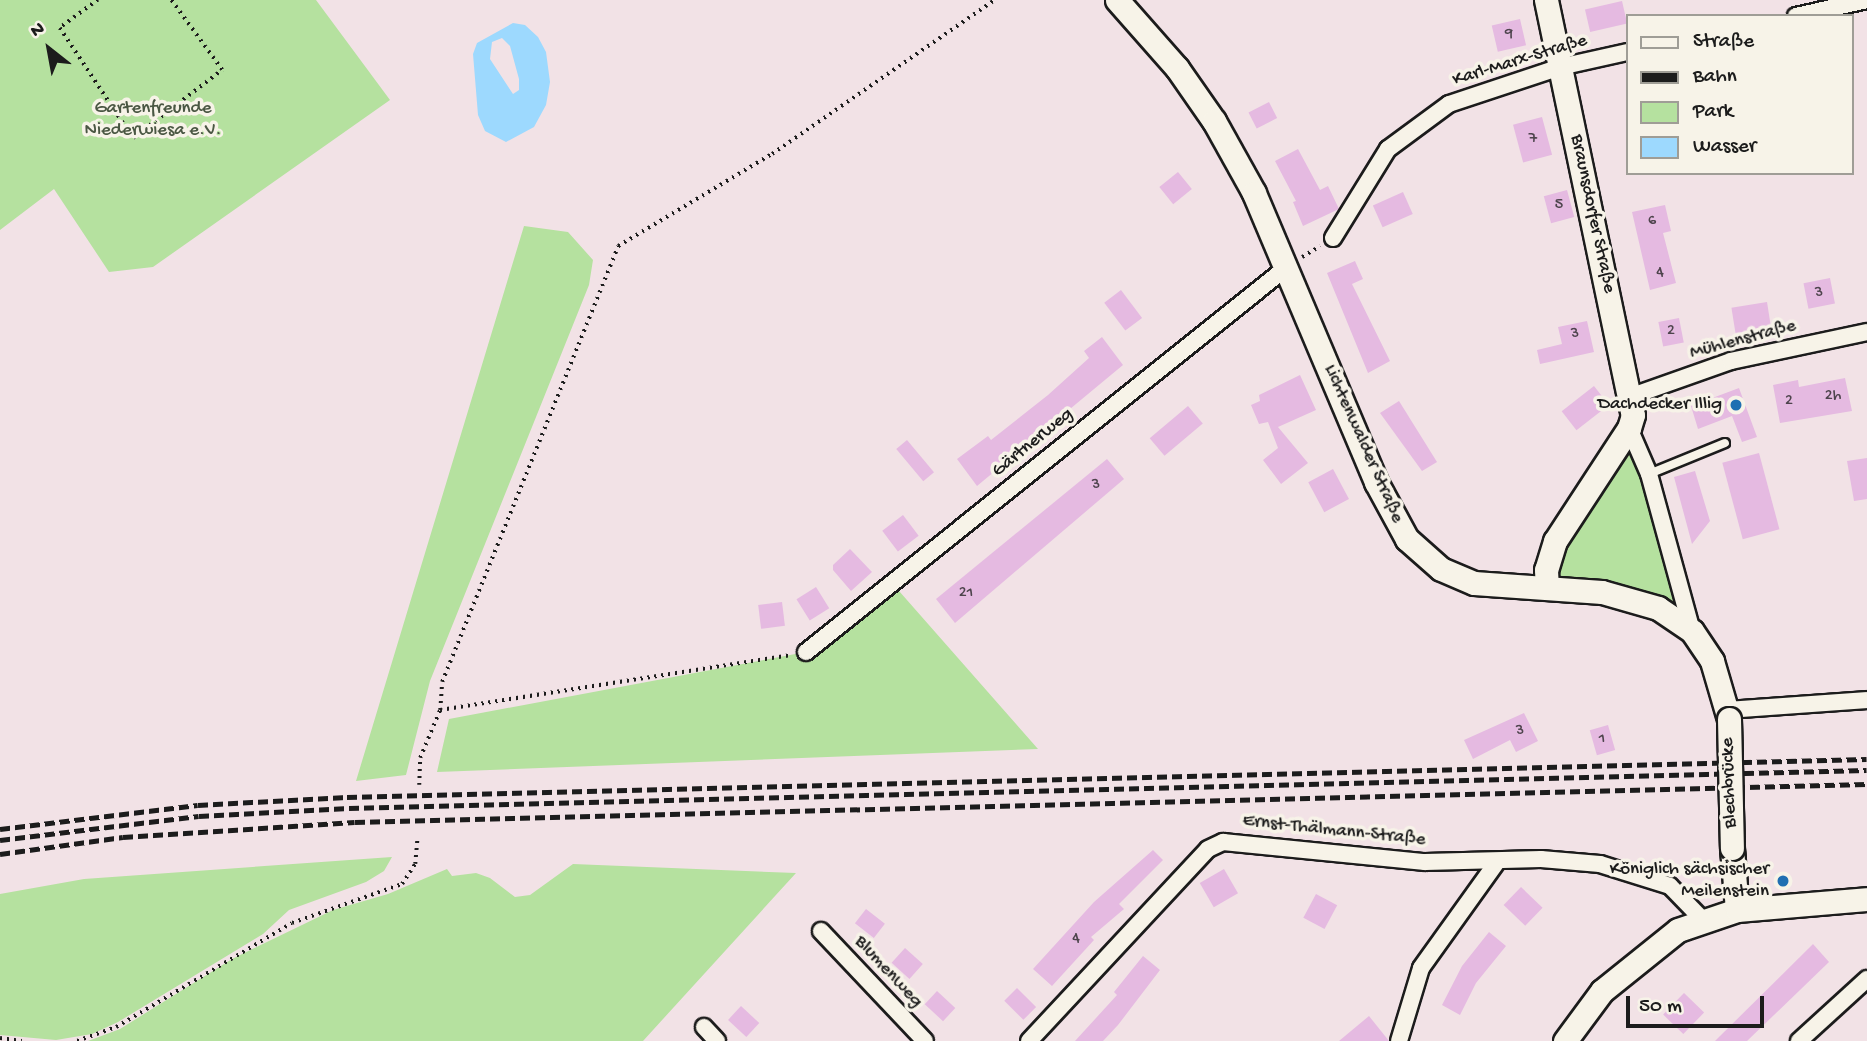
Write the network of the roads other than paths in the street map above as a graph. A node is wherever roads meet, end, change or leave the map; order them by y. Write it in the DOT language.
graph roads {
  1 [pos="1117,0"];
  2 [pos="1546,0"];
  3 [pos="1867,0"];
  4 [pos="1805,14"];
  5 [pos="1626,52"];
  6 [pos="1560,67"];
  7 [pos="1333,238"];
  8 [pos="1287,267"];
  9 [pos="1867,332"];
  10 [pos="1632,396"];
  11 [pos="1629,428"];
  12 [pos="1725,443"];
  13 [pos="1649,474"];
  14 [pos="1547,587"];
  15 [pos="1692,631"];
  16 [pos="806,652"];
  17 [pos="1867,700"];
  18 [pos="1729,714"];
  19 [pos="1497,862"];
  20 [pos="1867,899"];
  21 [pos="1737,910"];
  22 [pos="1702,919"];
  23 [pos="821,931"];
  24 [pos="1867,979"];
  25 [pos="704,1027"];
  26 [pos="717,1041"];
  27 [pos="925,1041"];
  28 [pos="1029,1041"];
  29 [pos="1399,1041"];
  30 [pos="1565,1041"];
  31 [pos="1799,1041"];
  1 -- 8 [label="main road, Lichtenwalder Straße"];
  2 -- 6 [label="main road, Braunsdorfer Straße"];
  3 -- 4 [label="street"];
  5 -- 6 [label="street, Karl-Marx-Straße"];
  6 -- 7 [label="street, Karl-Marx-Straße"];
  6 -- 10 [label="main road, Braunsdorfer Straße"];
  8 -- 14 [label="main road, Lichtenwalder Straße"];
  8 -- 16 [label="street, Gärtnerweg"];
  9 -- 10 [label="street, Mühlenstraße"];
  10 -- 11 [label="main road, Braunsdorfer Straße"];
  11 -- 13 [label="street, Braunsdorfer Straße"];
  11 -- 14 [label="main road, Braunsdorfer Straße"];
  12 -- 13 [label="lane"];
  13 -- 15 [label="street, Braunsdorfer Straße"];
  14 -- 15 [label="main road, Lichtenwalder Straße"];
  15 -- 18 [label="main road, Lichtenwalder Straße"];
  17 -- 18 [label="street"];
  18 -- 21 [label="main road, Blechbrücke, bridge"];
  19 -- 22 [label="street, Ernst-Thälmann-Straße"];
  19 -- 28 [label="street, Ernst-Thälmann-Straße"];
  19 -- 29 [label="street"];
  20 -- 21 [label="main road"];
  21 -- 22 [label="main road"];
  22 -- 30 [label="main road"];
  23 -- 27 [label="street, Blumenweg"];
  24 -- 31 [label="street"];
  25 -- 26 [label="street"];
}
